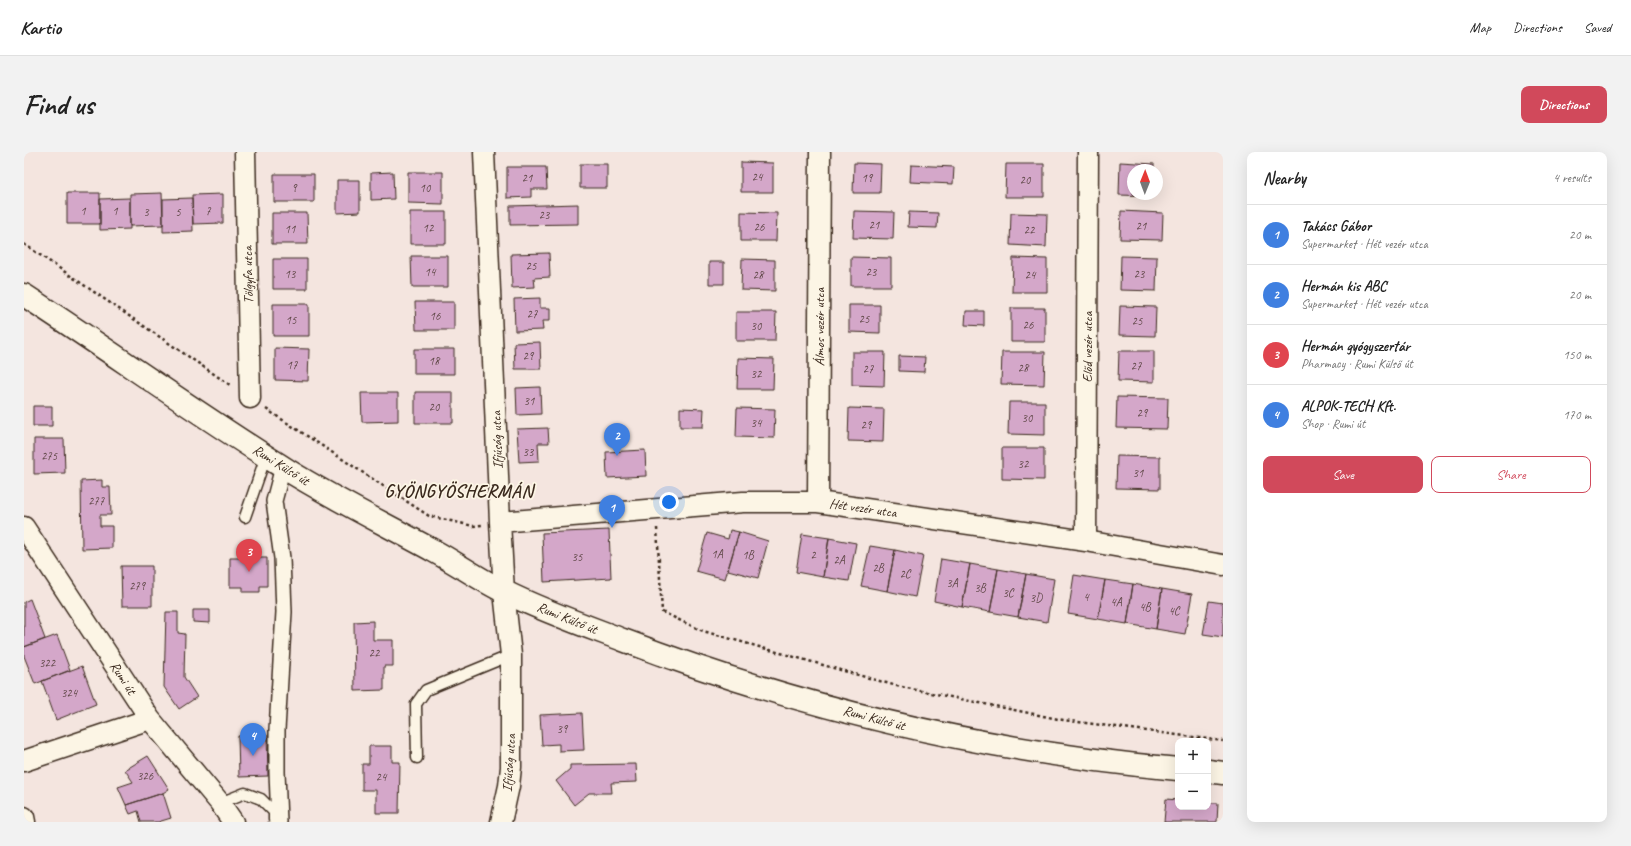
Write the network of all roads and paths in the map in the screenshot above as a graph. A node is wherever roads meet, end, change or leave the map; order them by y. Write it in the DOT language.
graph roads {
  1 [pos="245,152"];
  2 [pos="484,152"];
  3 [pos="820,152"];
  4 [pos="1088,152"];
  5 [pos="24,296"];
  6 [pos="250,398"];
  7 [pos="274,461"];
  8 [pos="818,502"];
  9 [pos="654,509"];
  10 [pos="245,517"];
  11 [pos="500,522"];
  12 [pos="24,527"];
  13 [pos="1086,541"];
  14 [pos="1223,565"];
  15 [pos="504,592"];
  16 [pos="511,655"];
  17 [pos="150,719"];
  18 [pos="1223,741"];
  19 [pos="417,758"];
  20 [pos="24,761"];
  21 [pos="1175,769"];
  22 [pos="1211,771"];
  23 [pos="1223,773"];
  24 [pos="220,803"];
  25 [pos="24,817"];
  26 [pos="25,822"];
  27 [pos="233,822"];
  28 [pos="274,822"];
  29 [pos="279,822"];
  30 [pos="501,822"];
  1 -- 6 [label="street, Tölgyfa utca"];
  2 -- 11 [label="street, Ifjúság utca"];
  3 -- 8 [label="street, Álmos vezér utca"];
  4 -- 13 [label="street, Előd vezér utca"];
  5 -- 7 [label="street, Rumi Külső út"];
  7 -- 10 [label="lane"];
  7 -- 15 [label="street, Rumi Külső út"];
  7 -- 29 [label="street"];
  8 -- 9 [label="street, Hét vezér utca"];
  8 -- 13 [label="street, Hét vezér utca"];
  9 -- 11 [label="street, Hét vezér utca"];
  9 -- 18 [label="path"];
  11 -- 15 [label="street, Ifjúság utca"];
  12 -- 17 [label="street, Rumi út"];
  13 -- 14 [label="street, Hét vezér utca"];
  15 -- 16 [label="street, Ifjúság utca"];
  15 -- 21 [label="street, Rumi Külső út"];
  16 -- 19 [label="lane"];
  16 -- 30 [label="street, Ifjúság utca"];
  17 -- 20 [label="street"];
  17 -- 24 [label="street, Rumi út"];
  22 -- 23 [label="street"];
  24 -- 27 [label="street, Rumi út"];
  24 -- 28 [label="lane"];
  25 -- 26 [label="street"];
}
